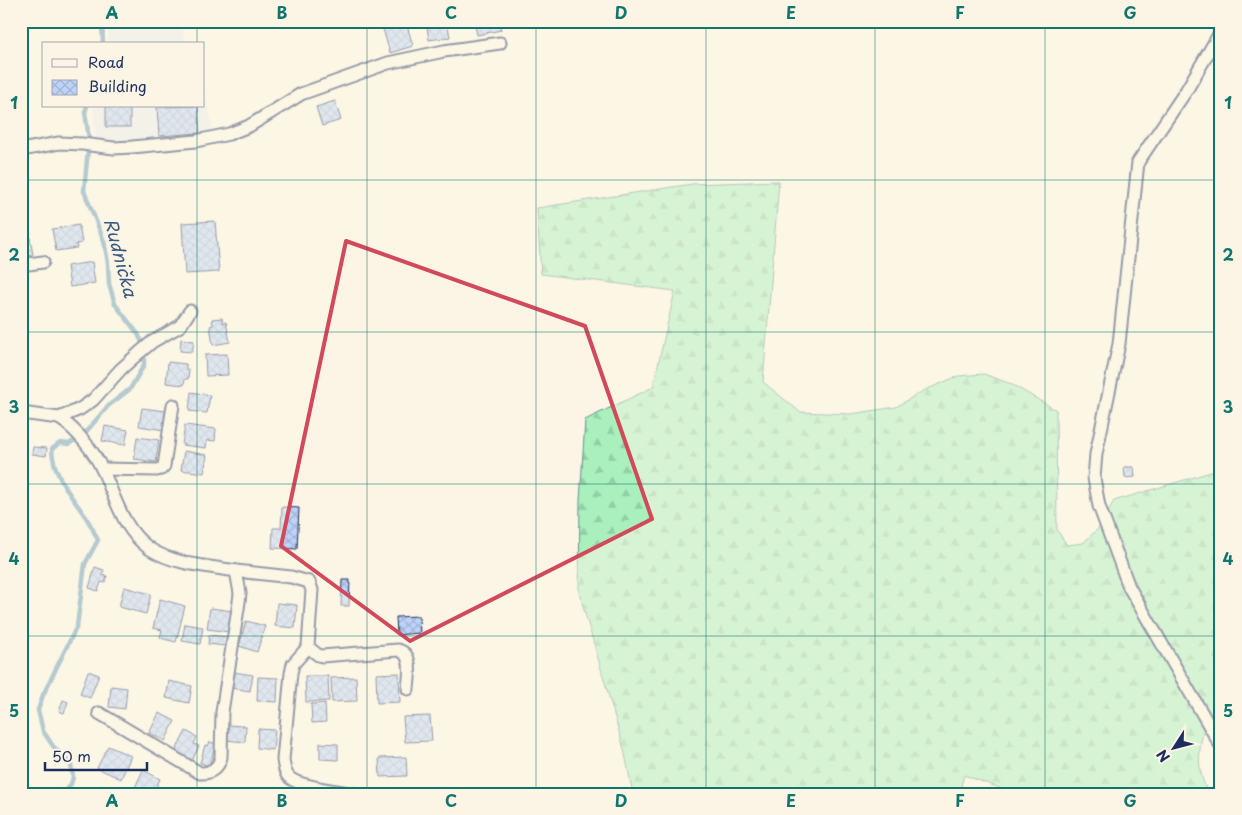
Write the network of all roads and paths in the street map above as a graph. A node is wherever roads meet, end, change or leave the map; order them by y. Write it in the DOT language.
graph roads {
  1 [pos="1221,31"];
  2 [pos="500,44"];
  3 [pos="21,150"];
  4 [pos="43,262"];
  5 [pos="21,265"];
  6 [pos="190,311"];
  7 [pos="173,405"];
  8 [pos="21,413"];
  9 [pos="59,418"];
  10 [pos="102,469"];
  11 [pos="236,571"];
  12 [pos="308,647"];
  13 [pos="408,689"];
  14 [pos="99,713"];
  15 [pos="1221,746"];
  16 [pos="355,794"];
  1 -- 15 [label="street"];
  2 -- 3 [label="street"];
  4 -- 5 [label="street"];
  6 -- 9 [label="street"];
  7 -- 10 [label="street"];
  8 -- 9 [label="street"];
  9 -- 10 [label="street"];
  10 -- 11 [label="street"];
  11 -- 12 [label="street"];
  11 -- 14 [label="street"];
  12 -- 13 [label="street"];
  12 -- 16 [label="street"];
}
